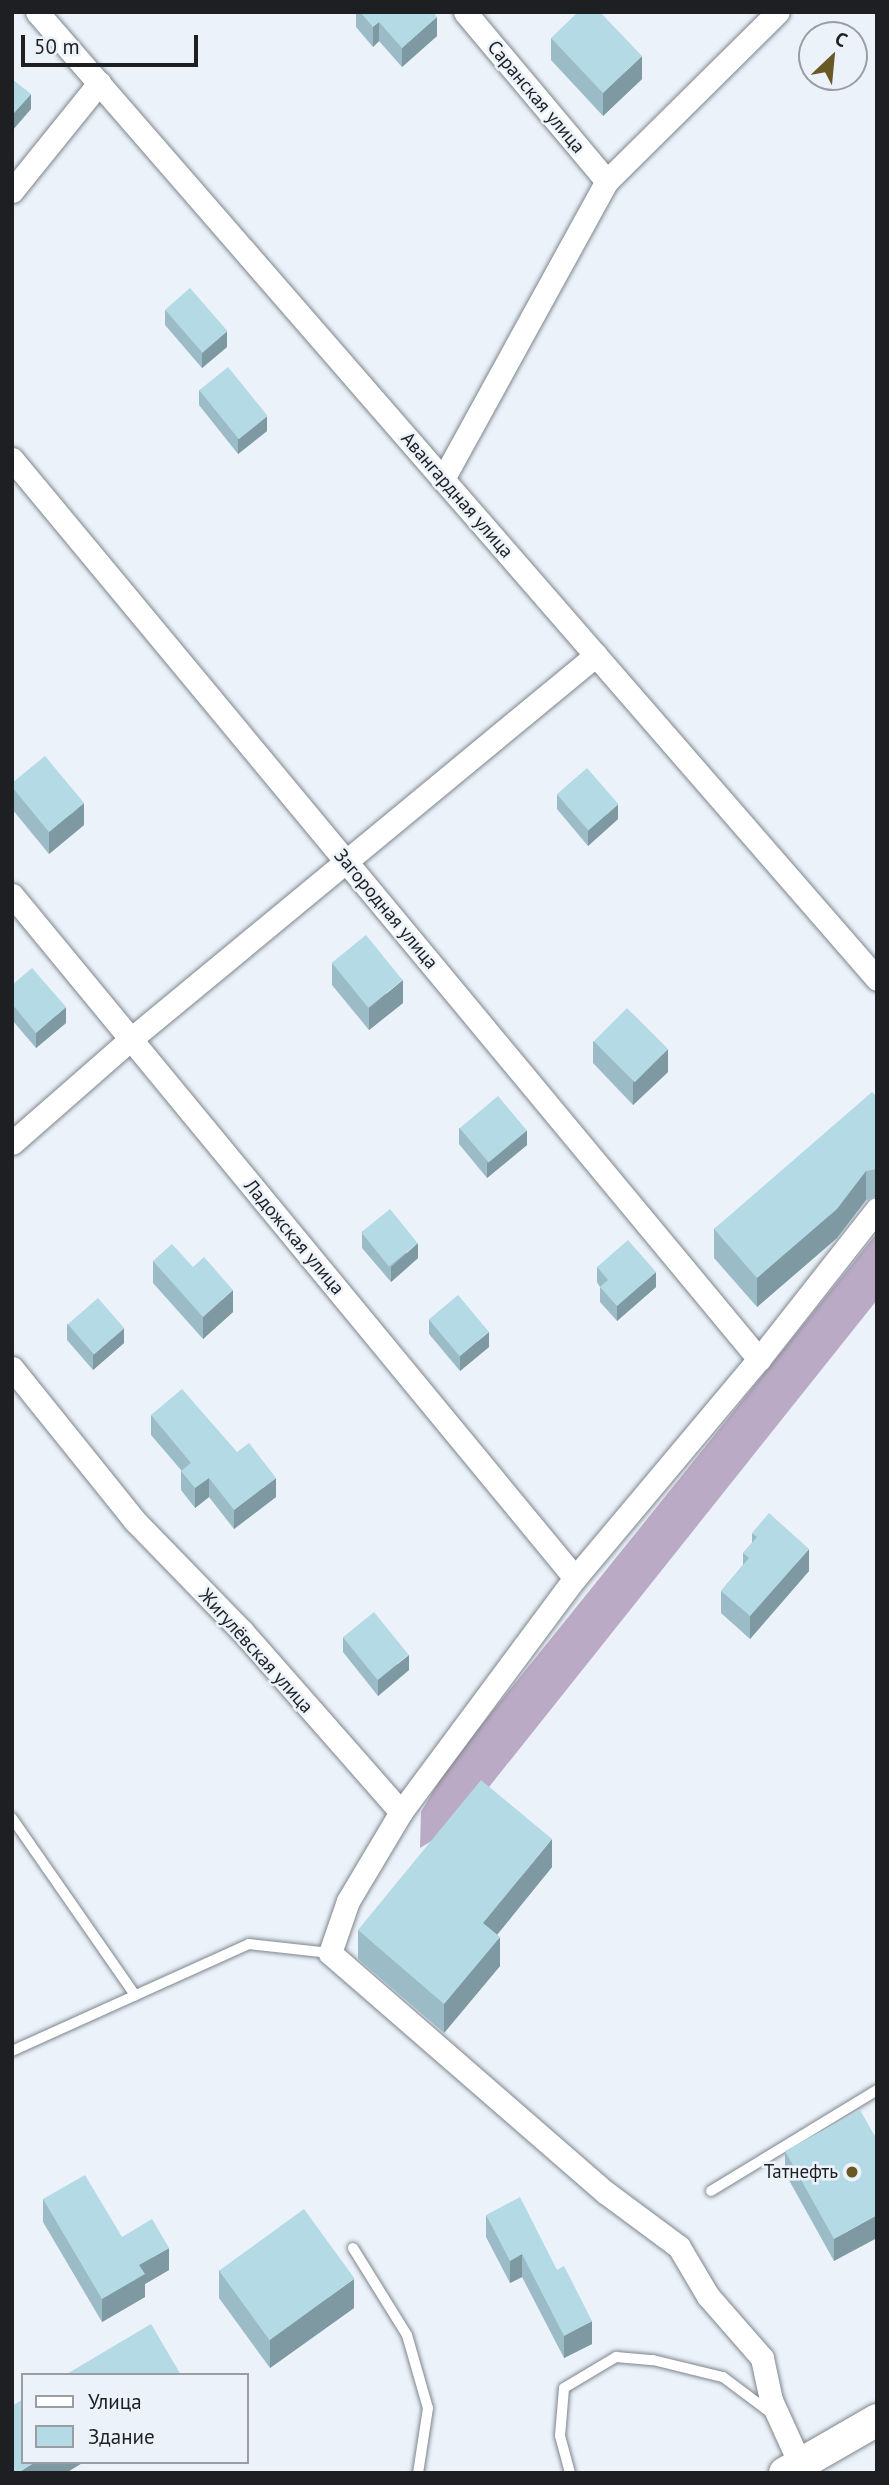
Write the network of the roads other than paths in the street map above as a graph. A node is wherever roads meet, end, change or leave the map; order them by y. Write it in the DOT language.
graph roads {
  1 [pos="37,12"];
  2 [pos="465,12"];
  3 [pos="778,12"];
  4 [pos="99,83"];
  5 [pos="607,181"];
  6 [pos="12,191"];
  7 [pos="12,459"];
  8 [pos="443,479"];
  9 [pos="596,655"];
  10 [pos="347,863"];
  11 [pos="12,895"];
  12 [pos="877,979"];
  13 [pos="131,1039"];
  14 [pos="12,1143"];
  15 [pos="877,1209"];
  16 [pos="759,1359"];
  17 [pos="12,1368"];
  18 [pos="575,1578"];
  19 [pos="401,1812"];
  20 [pos="12,1818"];
  21 [pos="330,1953"];
  22 [pos="135,1995"];
  23 [pos="12,2051"];
  24 [pos="877,2090"];
  25 [pos="711,2191"];
  26 [pos="353,2248"];
  27 [pos="779,2418"];
  28 [pos="877,2420"];
  29 [pos="797,2470"];
  30 [pos="418,2473"];
  31 [pos="570,2473"];
  1 -- 4 [label="street, Авангардная улица"];
  2 -- 5 [label="street, Саранская улица"];
  3 -- 5 [label="street"];
  4 -- 6 [label="street"];
  4 -- 8 [label="street, Авангардная улица"];
  5 -- 8 [label="street"];
  7 -- 10 [label="street, Загородная улица"];
  8 -- 9 [label="street, Авангардная улица"];
  9 -- 10 [label="street"];
  9 -- 12 [label="street, Авангардная улица"];
  10 -- 13 [label="street"];
  10 -- 16 [label="street, Загородная улица"];
  11 -- 13 [label="street, Ладожская улица"];
  13 -- 14 [label="street"];
  13 -- 18 [label="street, Ладожская улица"];
  15 -- 16 [label="street"];
  16 -- 18 [label="street"];
  17 -- 19 [label="street, Жигулёвская улица"];
  18 -- 19 [label="street"];
  19 -- 21 [label="street"];
  20 -- 22 [label="lane"];
  21 -- 22 [label="lane"];
  21 -- 27 [label="street"];
  22 -- 23 [label="lane"];
  24 -- 25 [label="lane"];
  26 -- 30 [label="lane"];
  27 -- 29 [label="street"];
  27 -- 31 [label="lane"];
  28 -- 29 [label="street"];
}
